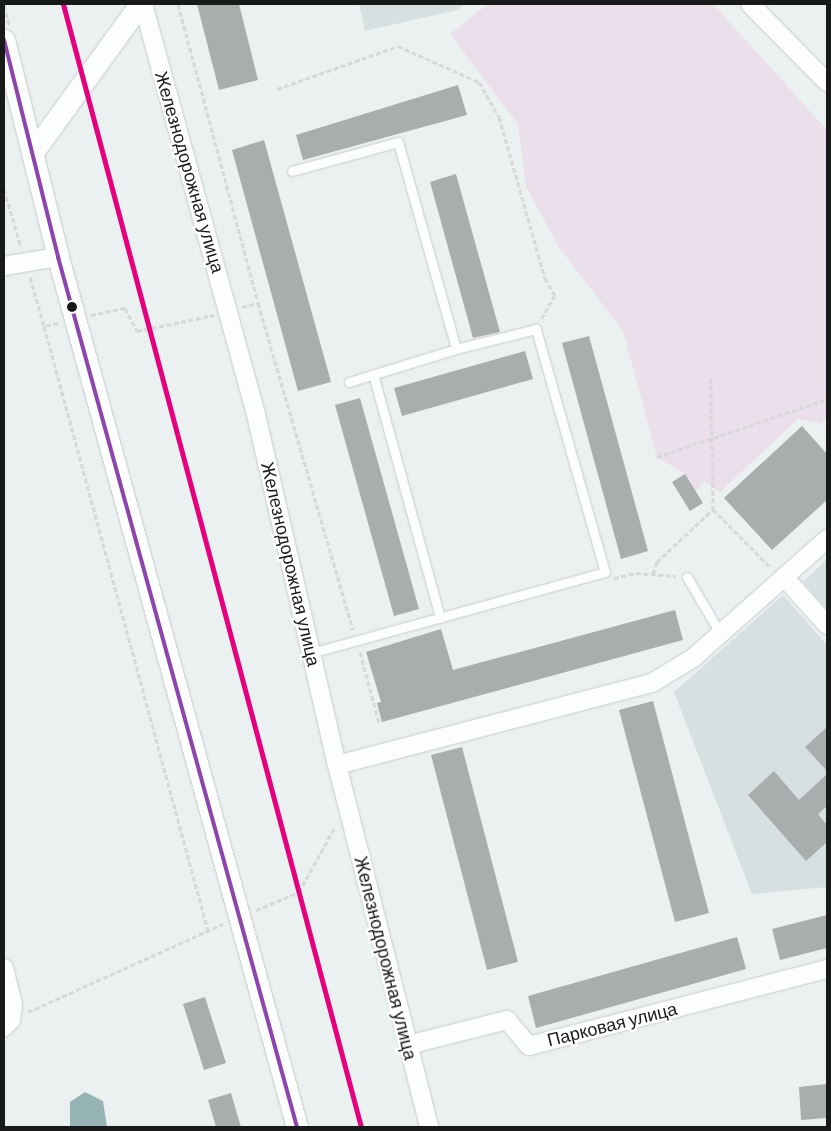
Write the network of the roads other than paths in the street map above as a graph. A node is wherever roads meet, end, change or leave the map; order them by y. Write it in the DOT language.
graph roads {
  1 [pos="142,4"];
  2 [pos="750,4"];
  3 [pos="4,40"];
  4 [pos="827,82"];
  5 [pos="33,152"];
  6 [pos="292,171"];
  7 [pos="58,257"];
  8 [pos="4,266"];
  9 [pos="456,349"];
  10 [pos="373,374"];
  11 [pos="349,382"];
  12 [pos="827,539"];
  13 [pos="780,570"];
  14 [pos="687,577"];
  15 [pos="440,618"];
  16 [pos="827,625"];
  17 [pos="720,633"];
  18 [pos="311,653"];
  19 [pos="338,765"];
  20 [pos="4,968"];
  21 [pos="827,969"];
  22 [pos="10,1017"];
  23 [pos="408,1045"];
  24 [pos="297,1127"];
  25 [pos="429,1127"];
  1 -- 5 [label="street"];
  1 -- 18 [label="street, Железнодорожная улица"];
  2 -- 4 [label="street"];
  3 -- 5 [label="street"];
  5 -- 7 [label="street"];
  6 -- 9 [label="lane"];
  7 -- 8 [label="street"];
  7 -- 24 [label="street"];
  9 -- 10 [label="lane"];
  9 -- 15 [label="lane"];
  10 -- 11 [label="lane"];
  10 -- 15 [label="lane"];
  12 -- 13 [label="street"];
  13 -- 16 [label="street"];
  13 -- 17 [label="street"];
  14 -- 17 [label="lane"];
  15 -- 18 [label="lane"];
  17 -- 19 [label="street"];
  18 -- 19 [label="street, Железнодорожная улица"];
  19 -- 23 [label="street, Железнодорожная улица"];
  20 -- 22 [label="street"];
  21 -- 23 [label="street, Парковая улица"];
  23 -- 25 [label="street, Железнодорожная улица"];
}
